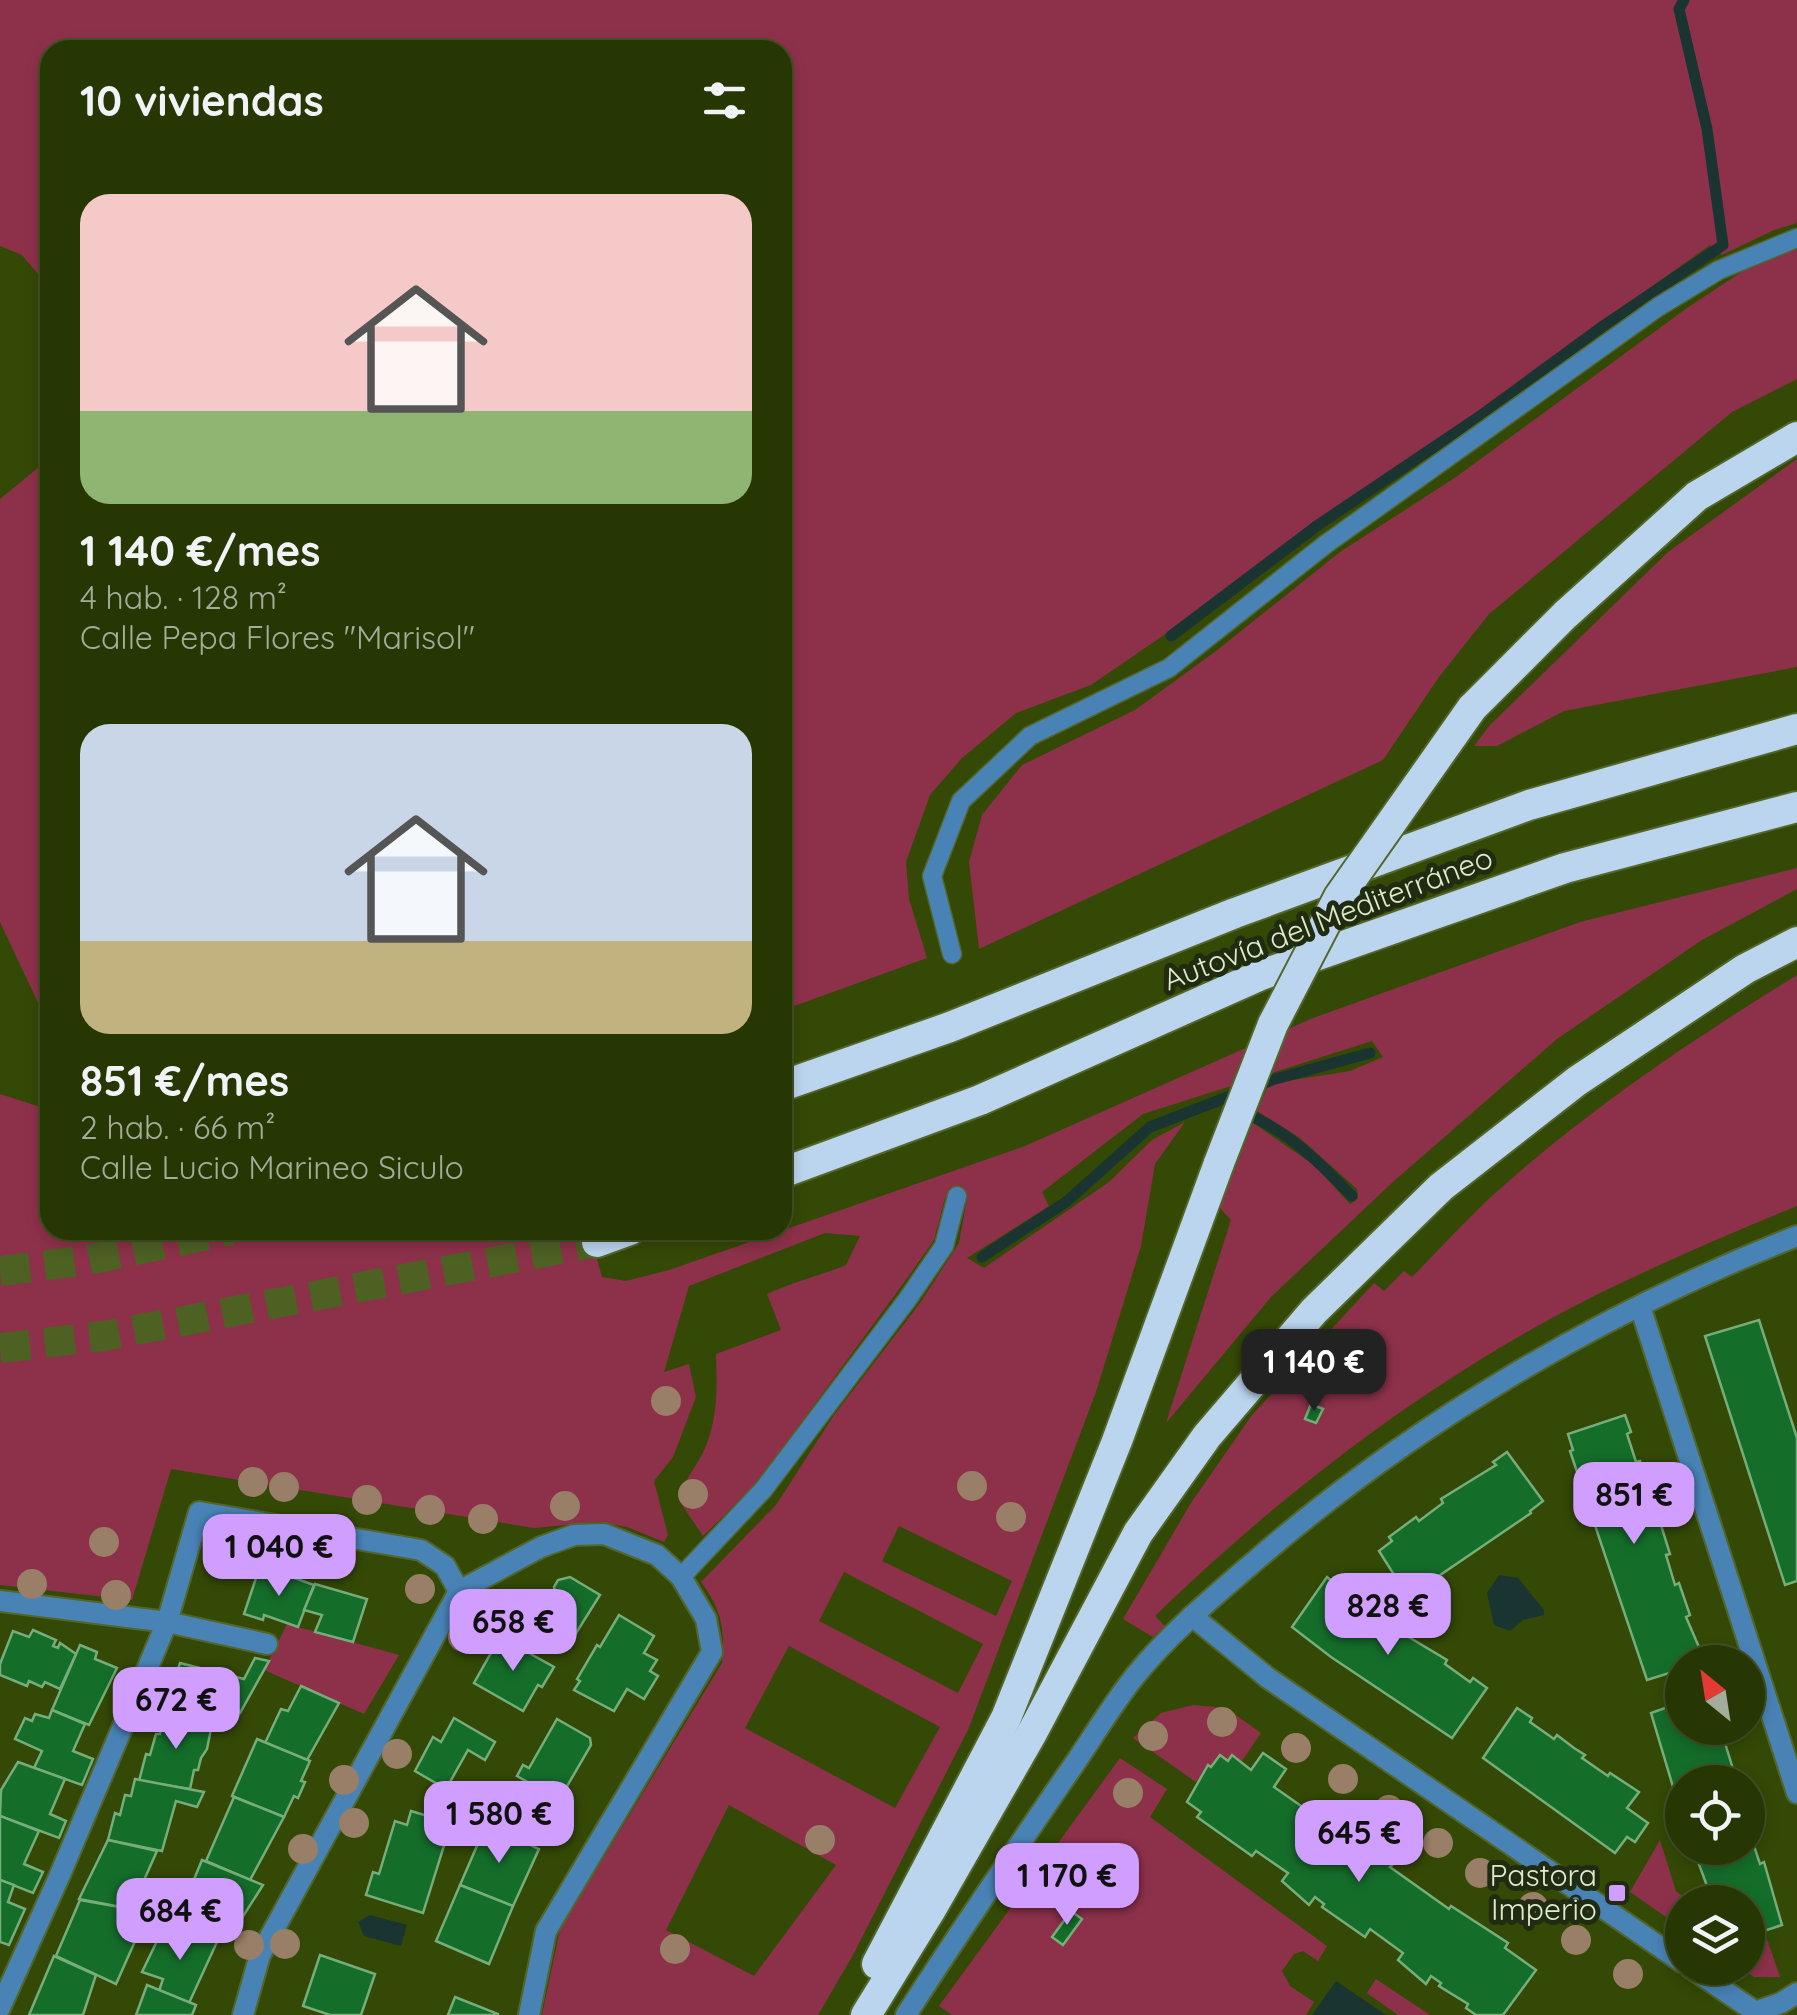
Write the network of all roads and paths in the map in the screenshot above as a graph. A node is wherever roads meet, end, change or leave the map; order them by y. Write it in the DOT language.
graph roads {
  1 [pos="1797,238"];
  2 [pos="1797,437"];
  3 [pos="1797,729"];
  4 [pos="1797,807"];
  5 [pos="1797,942"];
  6 [pos="952,954"];
  7 [pos="792,1082"];
  8 [pos="792,1170"];
  9 [pos="957,1196"];
  10 [pos="1797,1236"];
  11 [pos="602,1240"];
  12 [pos="597,1242"];
  13 [pos="1640,1306"];
  14 [pos="681,1576"];
  15 [pos="459,1591"];
  16 [pos="0,1601"];
  17 [pos="1192,1616"];
  18 [pos="167,1622"];
  19 [pos="267,1644"];
  20 [pos="1797,1793"];
  21 [pos="1665,1950"];
  22 [pos="1716,1985"];
  23 [pos="1797,1993"];
  24 [pos="0,2008"];
  25 [pos="1758,2013"];
  26 [pos="243,2015"];
  27 [pos="528,2015"];
  28 [pos="849,2015"];
  29 [pos="866,2015"];
  30 [pos="906,2015"];
  1 -- 6 [label="lane"];
  2 -- 28 [label="highway, bridge"];
  3 -- 7 [label="highway, Autovía del Mediterráneo"];
  4 -- 8 [label="highway, Autovía del Mediterráneo"];
  5 -- 29 [label="highway"];
  9 -- 14 [label="lane"];
  10 -- 13 [label="street"];
  11 -- 12 [label="highway"];
  13 -- 17 [label="street"];
  13 -- 20 [label="street"];
  14 -- 15 [label="street"];
  14 -- 27 [label="street"];
  15 -- 18 [label="street"];
  15 -- 26 [label="street"];
  16 -- 18 [label="street"];
  17 -- 21 [label="street"];
  17 -- 30 [label="street"];
  18 -- 19 [label="street"];
  18 -- 24 [label="street"];
  22 -- 25 [label="street"];
  23 -- 25 [label="street"];
}
